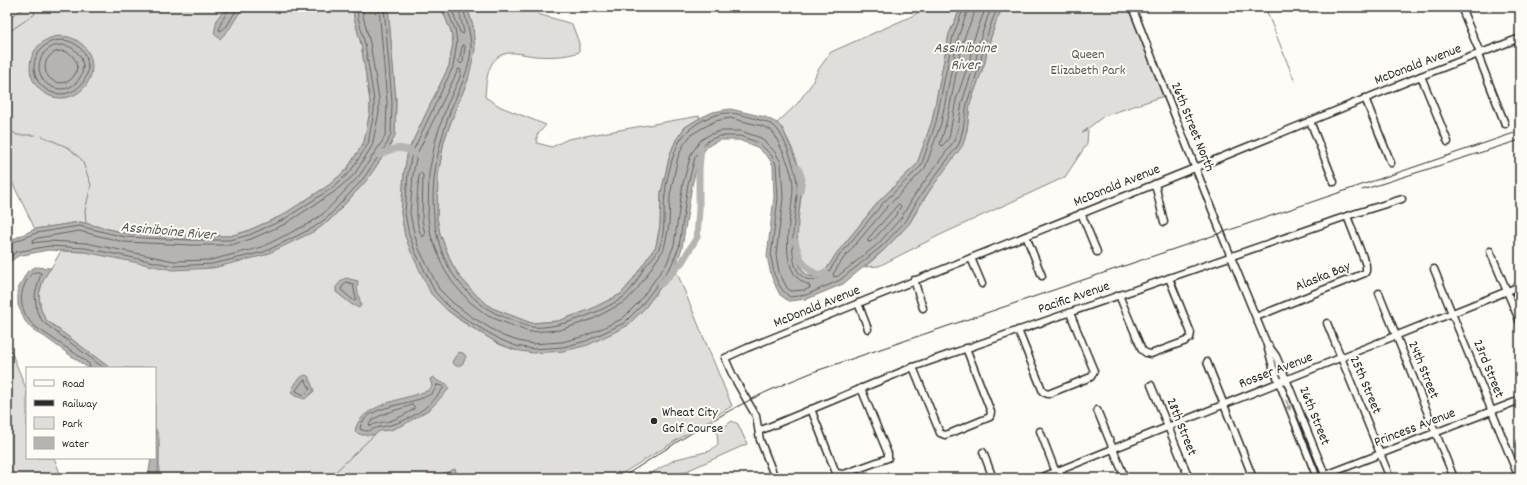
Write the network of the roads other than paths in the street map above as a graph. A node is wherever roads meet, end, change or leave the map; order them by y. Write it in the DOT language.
graph roads {
  1 [pos="1132,7"];
  2 [pos="1461,7"];
  3 [pos="1520,38"];
  4 [pos="1479,54"];
  5 [pos="1421,76"];
  6 [pos="1365,98"];
  7 [pos="1310,121"];
  8 [pos="1505,124"];
  9 [pos="1448,142"];
  10 [pos="1391,163"];
  11 [pos="1195,168"];
  12 [pos="1334,182"];
  13 [pos="1155,184"];
  14 [pos="1402,199"];
  15 [pos="1081,213"];
  16 [pos="1347,216"];
  17 [pos="1164,222"];
  18 [pos="1026,236"];
  19 [pos="1490,251"];
  20 [pos="1097,252"];
  21 [pos="1231,256"];
  22 [pos="971,258"];
  23 [pos="1434,269"];
  24 [pos="1042,276"];
  25 [pos="1169,278"];
  26 [pos="914,280"];
  27 [pos="982,284"];
  28 [pos="1520,286"];
  29 [pos="1508,292"];
  30 [pos="1379,293"];
  31 [pos="1120,295"];
  32 [pos="858,303"];
  33 [pos="923,308"];
  34 [pos="1070,313"];
  35 [pos="1452,314"];
  36 [pos="1256,317"];
  37 [pos="1520,322"];
  38 [pos="1327,323"];
  39 [pos="868,330"];
  40 [pos="1018,330"];
  41 [pos="1397,336"];
  42 [pos="1266,342"];
  43 [pos="966,348"];
  44 [pos="1341,358"];
  45 [pos="1207,362"];
  46 [pos="913,367"];
  47 [pos="1286,379"];
  48 [pos="1279,382"];
  49 [pos="1151,385"];
  50 [pos="861,388"];
  51 [pos="1520,400"];
  52 [pos="1224,404"];
  53 [pos="812,409"];
  54 [pos="1097,410"];
  55 [pos="1492,411"];
  56 [pos="1168,427"];
  57 [pos="759,431"];
  58 [pos="1040,431"];
  59 [pos="1436,433"];
  60 [pos="1113,448"];
  61 [pos="983,452"];
  62 [pos="1380,453"];
  63 [pos="1057,475"];
  64 [pos="1326,476"];
  65 [pos="776,478"];
  66 [pos="993,478"];
  67 [pos="1040,478"];
  68 [pos="1125,478"];
  69 [pos="1189,478"];
  70 [pos="1253,478"];
  71 [pos="1318,478"];
  72 [pos="1390,478"];
  73 [pos="1454,478"];
  74 [pos="1518,478"];
  1 -- 11 [label="street, 26th Street North"];
  2 -- 4 [label="street"];
  3 -- 4 [label="street, McDonald Avenue"];
  4 -- 5 [label="street, McDonald Avenue"];
  4 -- 8 [label="street"];
  5 -- 6 [label="street, McDonald Avenue"];
  5 -- 9 [label="street"];
  6 -- 7 [label="street, McDonald Avenue"];
  6 -- 10 [label="street"];
  7 -- 11 [label="street, McDonald Avenue"];
  7 -- 12 [label="street"];
  11 -- 13 [label="street, McDonald Avenue"];
  11 -- 21 [label="street, 26th Street North"];
  13 -- 15 [label="street, McDonald Avenue"];
  13 -- 17 [label="street"];
  14 -- 16 [label="street, Pacific Avenue"];
  15 -- 18 [label="street, McDonald Avenue"];
  15 -- 20 [label="street"];
  16 -- 21 [label="street, Pacific Avenue"];
  16 -- 36 [label="street, Alaska Bay"];
  18 -- 22 [label="street, McDonald Avenue"];
  18 -- 24 [label="street"];
  19 -- 29 [label="street"];
  21 -- 25 [label="street, Pacific Avenue"];
  21 -- 36 [label="street, 26th Street"];
  22 -- 26 [label="street, McDonald Avenue"];
  22 -- 27 [label="street"];
  23 -- 35 [label="street, 23rd Street"];
  25 -- 31 [label="street, Pacific Avenue"];
  25 -- 31 [label="street"];
  26 -- 32 [label="street, McDonald Avenue"];
  26 -- 33 [label="street"];
  28 -- 29 [label="street, Rosser Avenue"];
  29 -- 35 [label="street, Rosser Avenue"];
  29 -- 37 [label="street"];
  30 -- 41 [label="street, 24th Street"];
  31 -- 34 [label="street, Pacific Avenue"];
  32 -- 39 [label="street"];
  32 -- 57 [label="street, McDonald Avenue"];
  34 -- 40 [label="street, Pacific Avenue"];
  34 -- 40 [label="street"];
  35 -- 41 [label="street, Rosser Avenue"];
  35 -- 55 [label="street, 23rd Street"];
  36 -- 42 [label="street, 26th Street"];
  38 -- 44 [label="street, 25th Street"];
  40 -- 43 [label="street, Pacific Avenue"];
  41 -- 44 [label="street, Rosser Avenue"];
  41 -- 59 [label="street, 24th Street"];
  42 -- 47 [label="street, 26th Street"];
  42 -- 48 [label="street, 26th Street"];
  43 -- 46 [label="street, Pacific Avenue"];
  43 -- 46 [label="street"];
  44 -- 47 [label="street, Rosser Avenue"];
  44 -- 62 [label="street, 25th Street"];
  45 -- 52 [label="street"];
  46 -- 50 [label="street, Pacific Avenue"];
  47 -- 48 [label="street, Rosser Avenue"];
  47 -- 64 [label="street, 26th Street"];
  48 -- 52 [label="street, Rosser Avenue"];
  48 -- 71 [label="street, 26th Street, one-way"];
  49 -- 56 [label="street, 28th Street"];
  50 -- 53 [label="street, Pacific Avenue"];
  50 -- 53 [label="street"];
  51 -- 55 [label="street, Princess Avenue"];
  52 -- 56 [label="street, Rosser Avenue"];
  52 -- 70 [label="street"];
  53 -- 57 [label="street, Pacific Avenue"];
  54 -- 60 [label="street"];
  55 -- 59 [label="street, Princess Avenue"];
  55 -- 74 [label="street, 23rd Street"];
  56 -- 60 [label="street, Rosser Avenue"];
  56 -- 69 [label="street, 28th Street"];
  57 -- 65 [label="street"];
  58 -- 63 [label="street"];
  59 -- 62 [label="street, Princess Avenue"];
  59 -- 73 [label="street, 24th Street"];
  60 -- 63 [label="street, Rosser Avenue"];
  60 -- 68 [label="street"];
  61 -- 66 [label="street"];
  62 -- 64 [label="street, Princess Avenue"];
  62 -- 72 [label="street, 25th Street"];
  63 -- 67 [label="street, Rosser Avenue"];
  64 -- 71 [label="street, Princess Avenue"];
}
